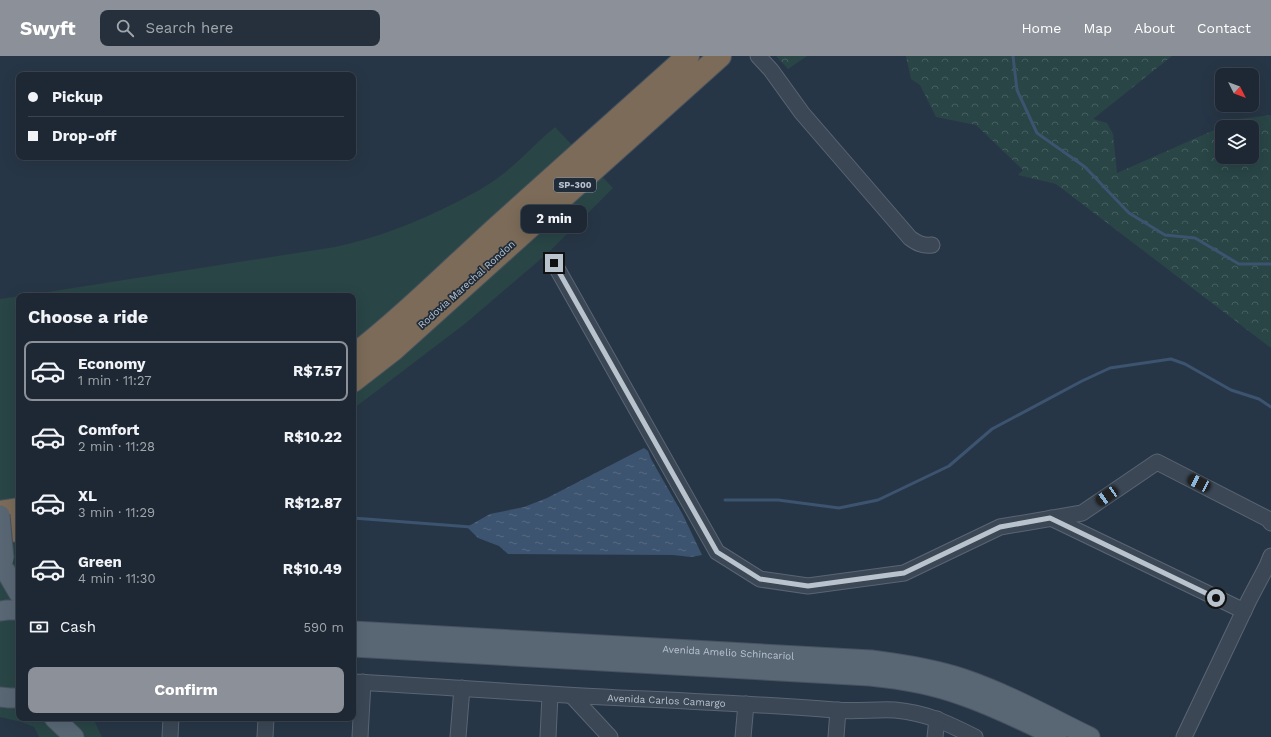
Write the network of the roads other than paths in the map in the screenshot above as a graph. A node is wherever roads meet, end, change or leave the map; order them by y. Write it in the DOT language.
graph roads {
  1 [pos="688,56"];
  2 [pos="720,56"];
  3 [pos="758,56"];
  4 [pos="932,245"];
  5 [pos="554,263"];
  6 [pos="356,354"];
  7 [pos="356,379"];
  8 [pos="16,510"];
  9 [pos="0,512"];
  10 [pos="0,515"];
  11 [pos="1050,518"];
  12 [pos="1271,523"];
  13 [pos="16,530"];
  14 [pos="0,532"];
  15 [pos="1271,556"];
  16 [pos="3,571"];
  17 [pos="16,590"];
  18 [pos="16,610"];
  19 [pos="0,611"];
  20 [pos="1244,611"];
  21 [pos="356,631"];
  22 [pos="356,647"];
  23 [pos="358,682"];
  24 [pos="462,688"];
  25 [pos="550,695"];
  26 [pos="572,696"];
  27 [pos="746,704"];
  28 [pos="838,710"];
  29 [pos="937,719"];
  30 [pos="57,721"];
  31 [pos="75,721"];
  32 [pos="171,721"];
  33 [pos="266,721"];
  34 [pos="74,737"];
  35 [pos="82,737"];
  36 [pos="170,737"];
  37 [pos="265,737"];
  38 [pos="360,737"];
  39 [pos="458,737"];
  40 [pos="548,737"];
  41 [pos="610,737"];
  42 [pos="743,737"];
  43 [pos="836,737"];
  44 [pos="936,737"];
  45 [pos="975,737"];
  46 [pos="1057,737"];
  47 [pos="1090,737"];
  48 [pos="1184,737"];
  1 -- 6 [label="highway, Rodovia Marechal Rondon / SP-300"];
  2 -- 7 [label="highway, Rodovia Marechal Rondon / SP-300"];
  3 -- 4 [label="street"];
  5 -- 11 [label="street"];
  8 -- 9 [label="highway"];
  10 -- 16 [label="main road, bridge"];
  11 -- 12 [label="street"];
  11 -- 20 [label="street"];
  13 -- 14 [label="highway"];
  15 -- 20 [label="street"];
  16 -- 17 [label="main road"];
  18 -- 19 [label="main road"];
  20 -- 48 [label="street"];
  21 -- 47 [label="main road, Avenida Amelio Schincariol"];
  22 -- 46 [label="main road, Avenida Amelio Schincariol"];
  23 -- 24 [label="street, Avenida Carlos Camargo"];
  23 -- 38 [label="street"];
  24 -- 25 [label="street, Avenida Carlos Camargo"];
  24 -- 39 [label="street"];
  25 -- 26 [label="street, Avenida Carlos Camargo"];
  25 -- 40 [label="street"];
  26 -- 27 [label="street, Avenida Carlos Camargo"];
  26 -- 41 [label="street"];
  27 -- 28 [label="street, Avenida Carlos Camargo"];
  27 -- 42 [label="street"];
  28 -- 29 [label="street, Avenida Carlos Camargo"];
  28 -- 43 [label="street"];
  29 -- 44 [label="street"];
  29 -- 45 [label="street, Avenida Carlos Camargo"];
  30 -- 34 [label="main road"];
  31 -- 35 [label="main road"];
  32 -- 36 [label="street"];
  33 -- 37 [label="street"];
}
